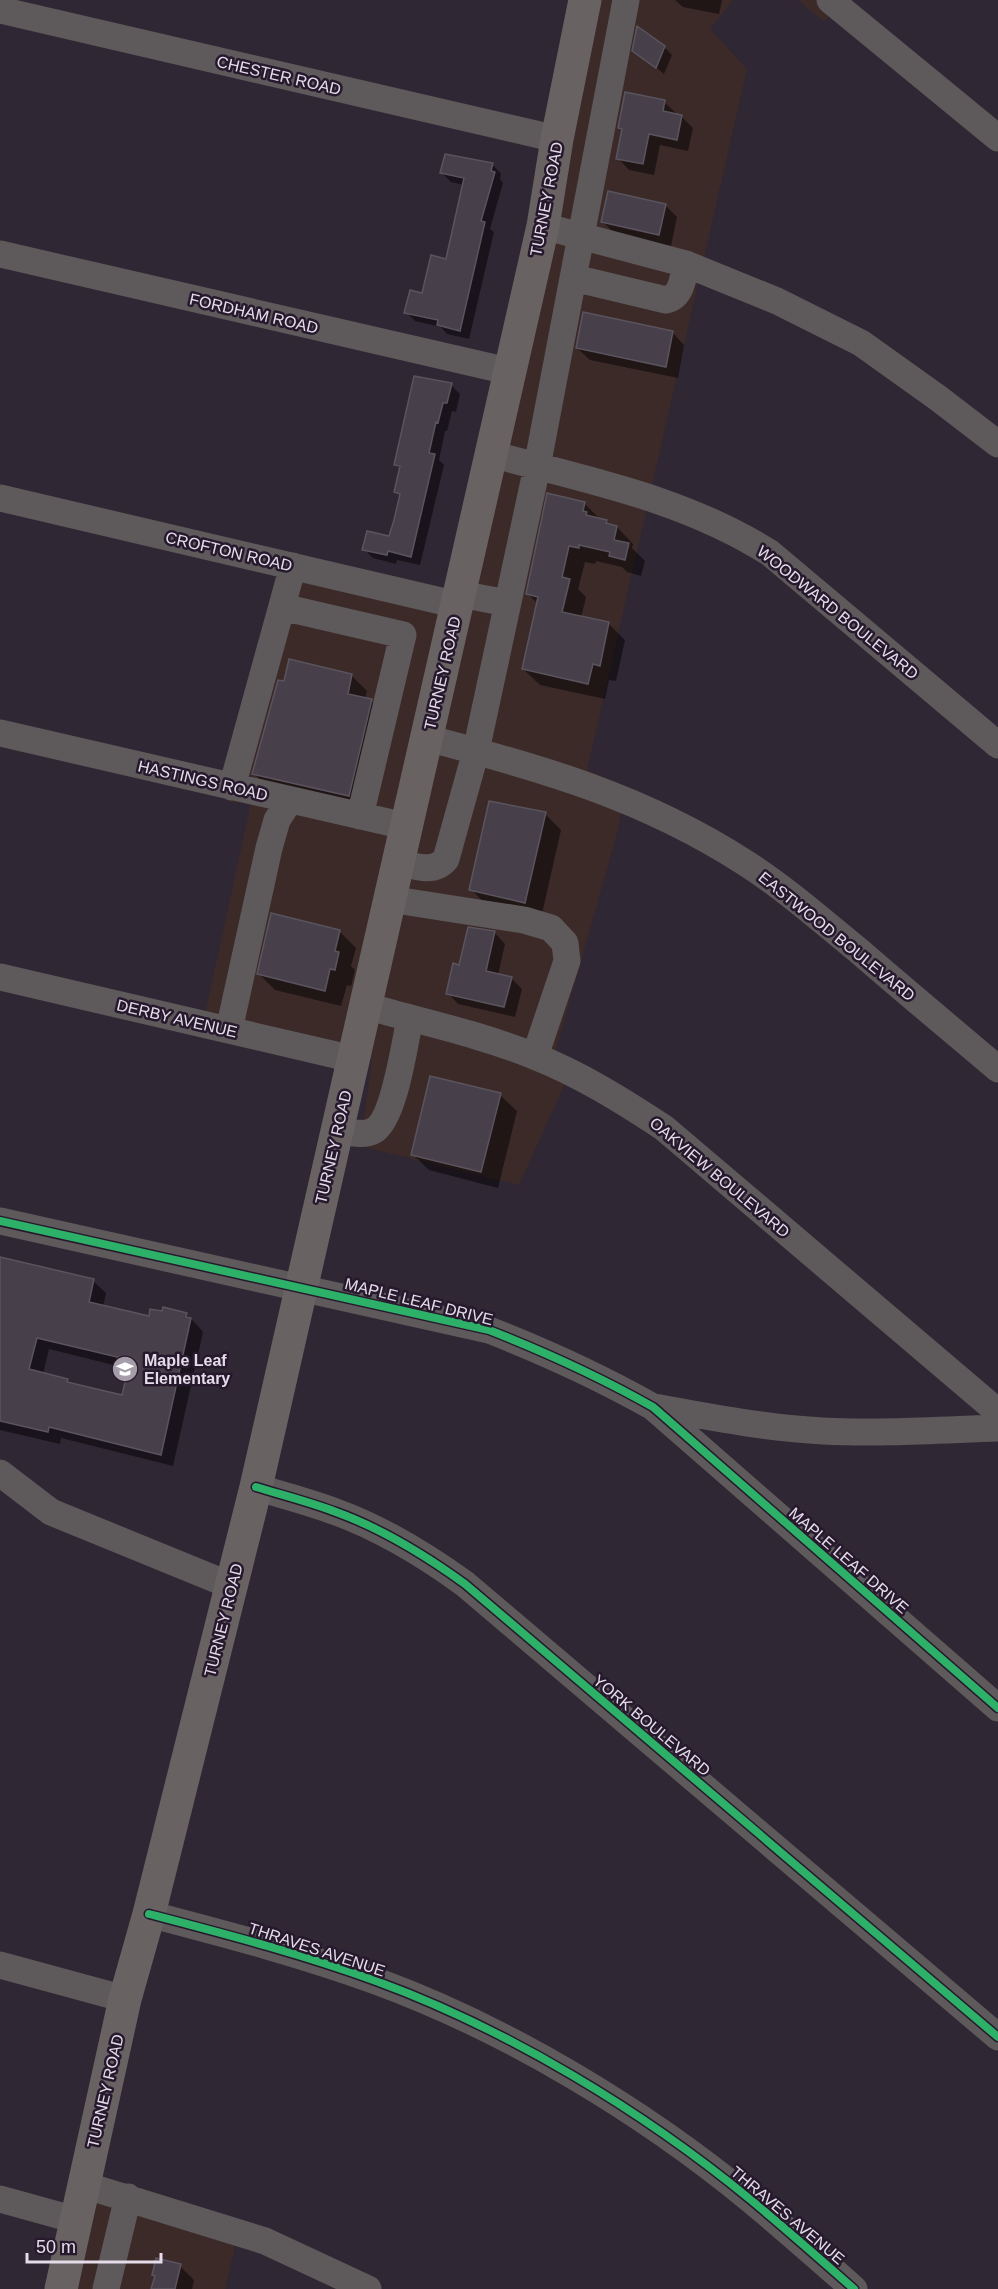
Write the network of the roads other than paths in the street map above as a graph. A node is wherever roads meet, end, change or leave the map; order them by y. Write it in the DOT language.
graph roads {
  1 [pos="585,0"];
  2 [pos="626,0"];
  3 [pos="830,0"];
  4 [pos="0,10"];
  5 [pos="998,138"];
  6 [pos="558,139"];
  7 [pos="543,226"];
  8 [pos="582,236"];
  9 [pos="0,254"];
  10 [pos="686,264"];
  11 [pos="574,278"];
  12 [pos="508,372"];
  13 [pos="998,444"];
  14 [pos="491,454"];
  15 [pos="537,467"];
  16 [pos="0,498"];
  17 [pos="293,566"];
  18 [pos="412,594"];
  19 [pos="459,599"];
  20 [pos="507,603"];
  21 [pos="282,607"];
  22 [pos="403,635"];
  23 [pos="0,733"];
  24 [pos="427,738"];
  25 [pos="998,745"];
  26 [pos="476,751"];
  27 [pos="232,787"];
  28 [pos="290,800"];
  29 [pos="360,816"];
  30 [pos="405,826"];
  31 [pos="397,862"];
  32 [pos="389,899"];
  33 [pos="0,977"];
  34 [pos="366,1006"];
  35 [pos="410,1018"];
  36 [pos="229,1030"];
  37 [pos="536,1056"];
  38 [pos="353,1059"];
  39 [pos="998,1069"];
  40 [pos="337,1131"];
  41 [pos="0,1221"];
  42 [pos="301,1287"];
  43 [pos="653,1407"];
  44 [pos="998,1412"];
  45 [pos="998,1428"];
  46 [pos="0,1473"];
  47 [pos="256,1487"];
  48 [pos="232,1586"];
  49 [pos="998,1708"];
  50 [pos="149,1914"];
  51 [pos="0,1965"];
  52 [pos="125,1999"];
  53 [pos="998,2037"];
  54 [pos="84,2185"];
  55 [pos="128,2197"];
  56 [pos="0,2199"];
  57 [pos="76,2220"];
  58 [pos="61,2289"];
  59 [pos="106,2289"];
  60 [pos="368,2289"];
  61 [pos="855,2289"];
  1 -- 6 [label="main road, TURNEY ROAD"];
  2 -- 8 [label="street"];
  3 -- 5 [label="street"];
  4 -- 6 [label="street, CHESTER ROAD"];
  6 -- 7 [label="main road, TURNEY ROAD"];
  7 -- 8 [label="street"];
  7 -- 12 [label="main road, TURNEY ROAD"];
  8 -- 10 [label="street"];
  8 -- 11 [label="street"];
  9 -- 12 [label="street, FORDHAM ROAD"];
  10 -- 11 [label="street"];
  10 -- 13 [label="street"];
  11 -- 15 [label="street"];
  12 -- 14 [label="main road, TURNEY ROAD"];
  14 -- 15 [label="street, WOODWARD BOULEVARD"];
  14 -- 19 [label="main road, TURNEY ROAD"];
  15 -- 20 [label="street"];
  15 -- 25 [label="street, WOODWARD BOULEVARD"];
  16 -- 17 [label="street, CROFTON ROAD"];
  17 -- 18 [label="street, CROFTON ROAD"];
  17 -- 21 [label="street"];
  18 -- 19 [label="street, CROFTON ROAD"];
  18 -- 22 [label="street"];
  19 -- 20 [label="street, CROFTON ROAD"];
  19 -- 24 [label="main road, TURNEY ROAD"];
  20 -- 26 [label="street"];
  21 -- 22 [label="street"];
  21 -- 27 [label="street"];
  22 -- 29 [label="street"];
  23 -- 27 [label="street, HASTINGS ROAD"];
  24 -- 26 [label="street, EASTWOOD BOULEVARD"];
  24 -- 30 [label="main road, TURNEY ROAD"];
  26 -- 31 [label="street"];
  26 -- 39 [label="street, EASTWOOD BOULEVARD"];
  27 -- 28 [label="street, HASTINGS ROAD"];
  28 -- 29 [label="street, HASTINGS ROAD"];
  28 -- 36 [label="street"];
  29 -- 30 [label="street, HASTINGS ROAD"];
  30 -- 31 [label="main road, TURNEY ROAD"];
  31 -- 32 [label="main road, TURNEY ROAD"];
  32 -- 34 [label="main road, TURNEY ROAD"];
  32 -- 37 [label="street"];
  33 -- 36 [label="street, DERBY AVENUE"];
  34 -- 35 [label="street, OAKVIEW BOULEVARD"];
  34 -- 38 [label="main road, TURNEY ROAD"];
  35 -- 37 [label="street, OAKVIEW BOULEVARD"];
  35 -- 40 [label="street"];
  36 -- 38 [label="street, DERBY AVENUE"];
  37 -- 44 [label="street, OAKVIEW BOULEVARD"];
  38 -- 40 [label="main road, TURNEY ROAD"];
  40 -- 42 [label="main road, TURNEY ROAD"];
  41 -- 42 [label="street, MAPLE LEAF DRIVE"];
  42 -- 43 [label="street, MAPLE LEAF DRIVE"];
  42 -- 47 [label="main road, TURNEY ROAD"];
  43 -- 45 [label="street"];
  43 -- 49 [label="street, MAPLE LEAF DRIVE"];
  46 -- 48 [label="street"];
  47 -- 48 [label="main road, TURNEY ROAD"];
  47 -- 53 [label="street, YORK BOULEVARD"];
  48 -- 50 [label="main road, TURNEY ROAD"];
  50 -- 52 [label="main road, TURNEY ROAD"];
  50 -- 61 [label="street, THRAVES AVENUE"];
  51 -- 52 [label="street"];
  52 -- 54 [label="main road, TURNEY ROAD"];
  54 -- 55 [label="street"];
  54 -- 57 [label="main road, TURNEY ROAD"];
  55 -- 59 [label="street"];
  55 -- 60 [label="street"];
  56 -- 57 [label="street"];
  57 -- 58 [label="main road, TURNEY ROAD"];
}
